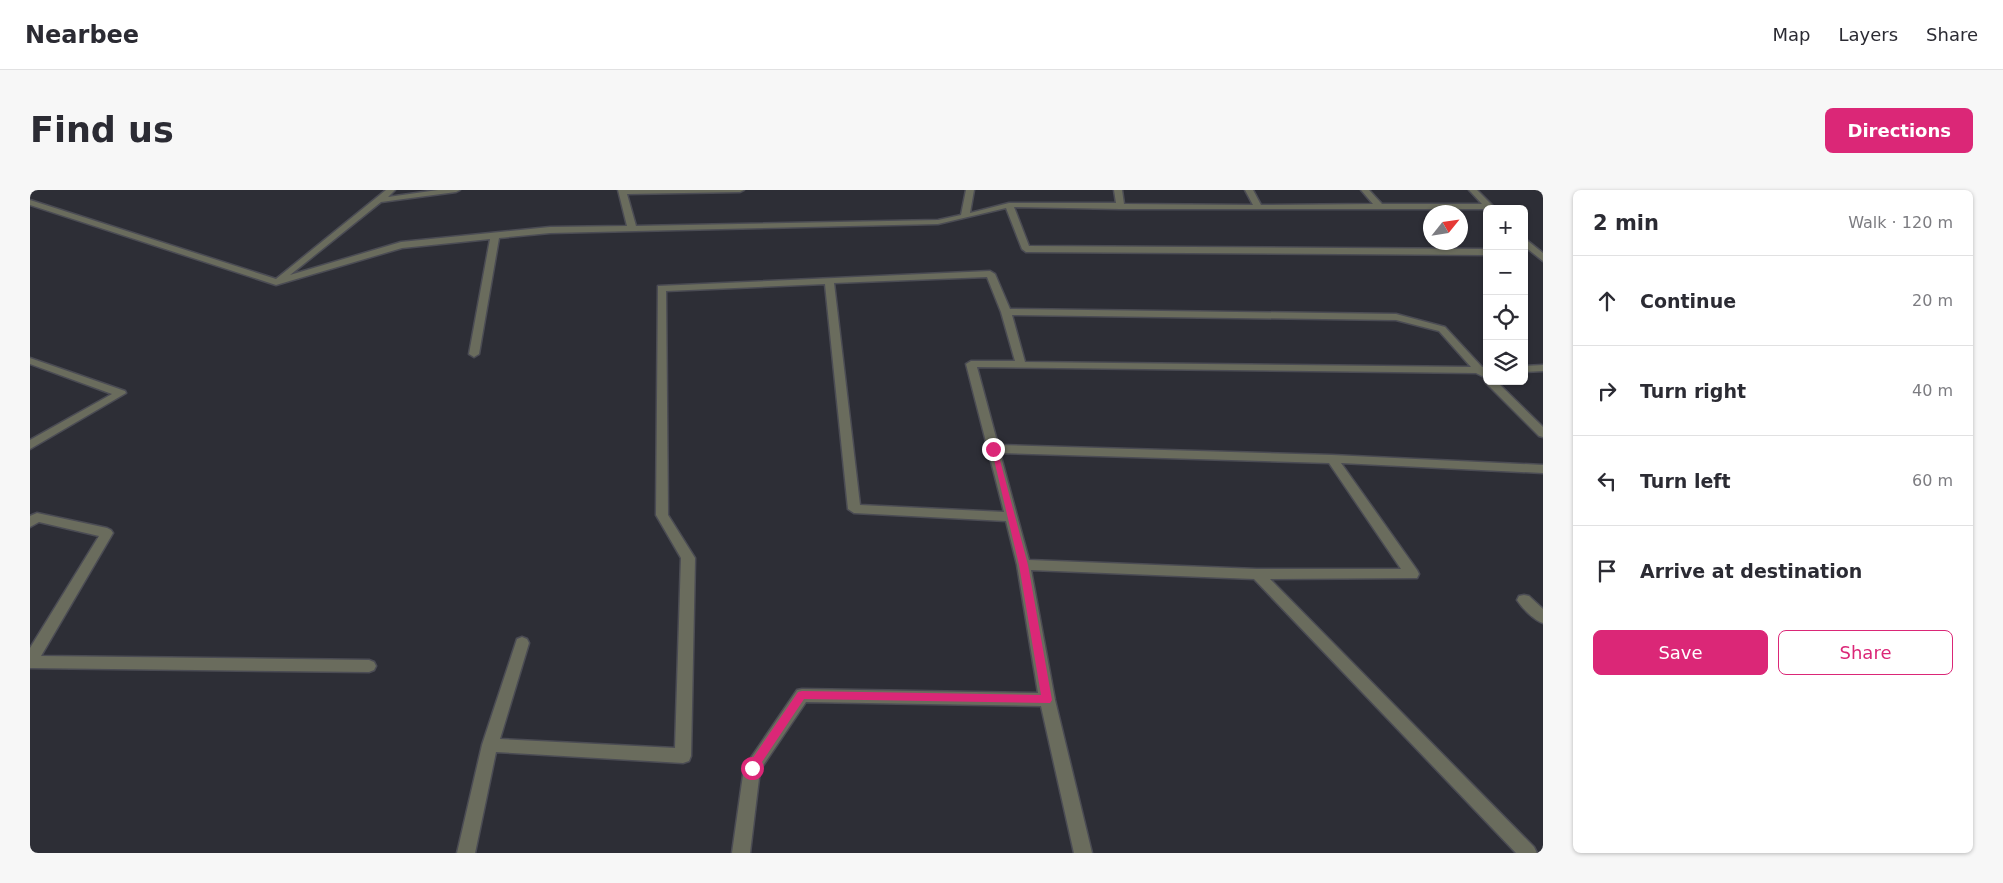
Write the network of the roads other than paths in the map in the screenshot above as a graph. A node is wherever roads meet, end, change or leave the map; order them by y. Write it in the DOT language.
graph roads {
  1 [pos="391,190"];
  2 [pos="456,190"];
  3 [pos="740,190"];
  4 [pos="970,190"];
  5 [pos="1118,190"];
  6 [pos="1248,190"];
  7 [pos="1365,190"];
  8 [pos="1473,190"];
  9 [pos="622,191"];
  10 [pos="380,200"];
  11 [pos="30,202"];
  12 [pos="1009,205"];
  13 [pos="1488,205"];
  14 [pos="1379,206"];
  15 [pos="1120,207"];
  16 [pos="1258,207"];
  17 [pos="1483,207"];
  18 [pos="965,217"];
  19 [pos="632,228"];
  20 [pos="495,235"];
  21 [pos="1528,244"];
  22 [pos="1483,252"];
  23 [pos="1540,255"];
  24 [pos="829,281"];
  25 [pos="276,282"];
  26 [pos="1006,312"];
  27 [pos="474,354"];
  28 [pos="30,361"];
  29 [pos="1021,365"];
  30 [pos="1543,368"];
  31 [pos="1528,369"];
  32 [pos="1483,372"];
  33 [pos="1483,373"];
  34 [pos="1494,385"];
  35 [pos="1543,433"];
  36 [pos="30,445"];
  37 [pos="993,449"];
  38 [pos="1332,459"];
  39 [pos="1543,469"];
  40 [pos="32,517"];
  41 [pos="1011,517"];
  42 [pos="1024,565"];
  43 [pos="1257,574"];
  44 [pos="1524,600"];
  45 [pos="1543,617"];
  46 [pos="522,643"];
  47 [pos="30,662"];
  48 [pos="369,666"];
  49 [pos="1047,700"];
  50 [pos="490,745"];
  51 [pos="466,853"];
  52 [pos="741,853"];
  53 [pos="1083,853"];
  54 [pos="1528,853"];
  1 -- 10 [label="street"];
  2 -- 10 [label="street"];
  3 -- 9 [label="street"];
  4 -- 18 [label="street"];
  5 -- 15 [label="street"];
  6 -- 16 [label="street"];
  7 -- 14 [label="street"];
  8 -- 13 [label="street"];
  9 -- 19 [label="street"];
  10 -- 25 [label="street"];
  11 -- 25 [label="street"];
  12 -- 15 [label="street"];
  12 -- 18 [label="street"];
  12 -- 22 [label="street"];
  14 -- 16 [label="street"];
  14 -- 17 [label="street"];
  15 -- 16 [label="street"];
  18 -- 19 [label="street"];
  19 -- 20 [label="street"];
  20 -- 25 [label="street"];
  20 -- 27 [label="street"];
  21 -- 23 [label="street"];
  24 -- 26 [label="street"];
  24 -- 41 [label="street"];
  24 -- 50 [label="street"];
  26 -- 29 [label="street"];
  26 -- 32 [label="street"];
  28 -- 36 [label="street"];
  29 -- 33 [label="street"];
  29 -- 37 [label="street"];
  30 -- 31 [label="street"];
  34 -- 35 [label="street"];
  37 -- 38 [label="street"];
  37 -- 41 [label="street"];
  38 -- 39 [label="street"];
  38 -- 43 [label="street"];
  40 -- 47 [label="street"];
  41 -- 42 [label="street"];
  42 -- 43 [label="street"];
  42 -- 49 [label="street"];
  43 -- 54 [label="street"];
  44 -- 45 [label="street"];
  46 -- 50 [label="street"];
  47 -- 48 [label="street"];
  49 -- 52 [label="street"];
  49 -- 53 [label="street"];
  50 -- 51 [label="street"];
}
